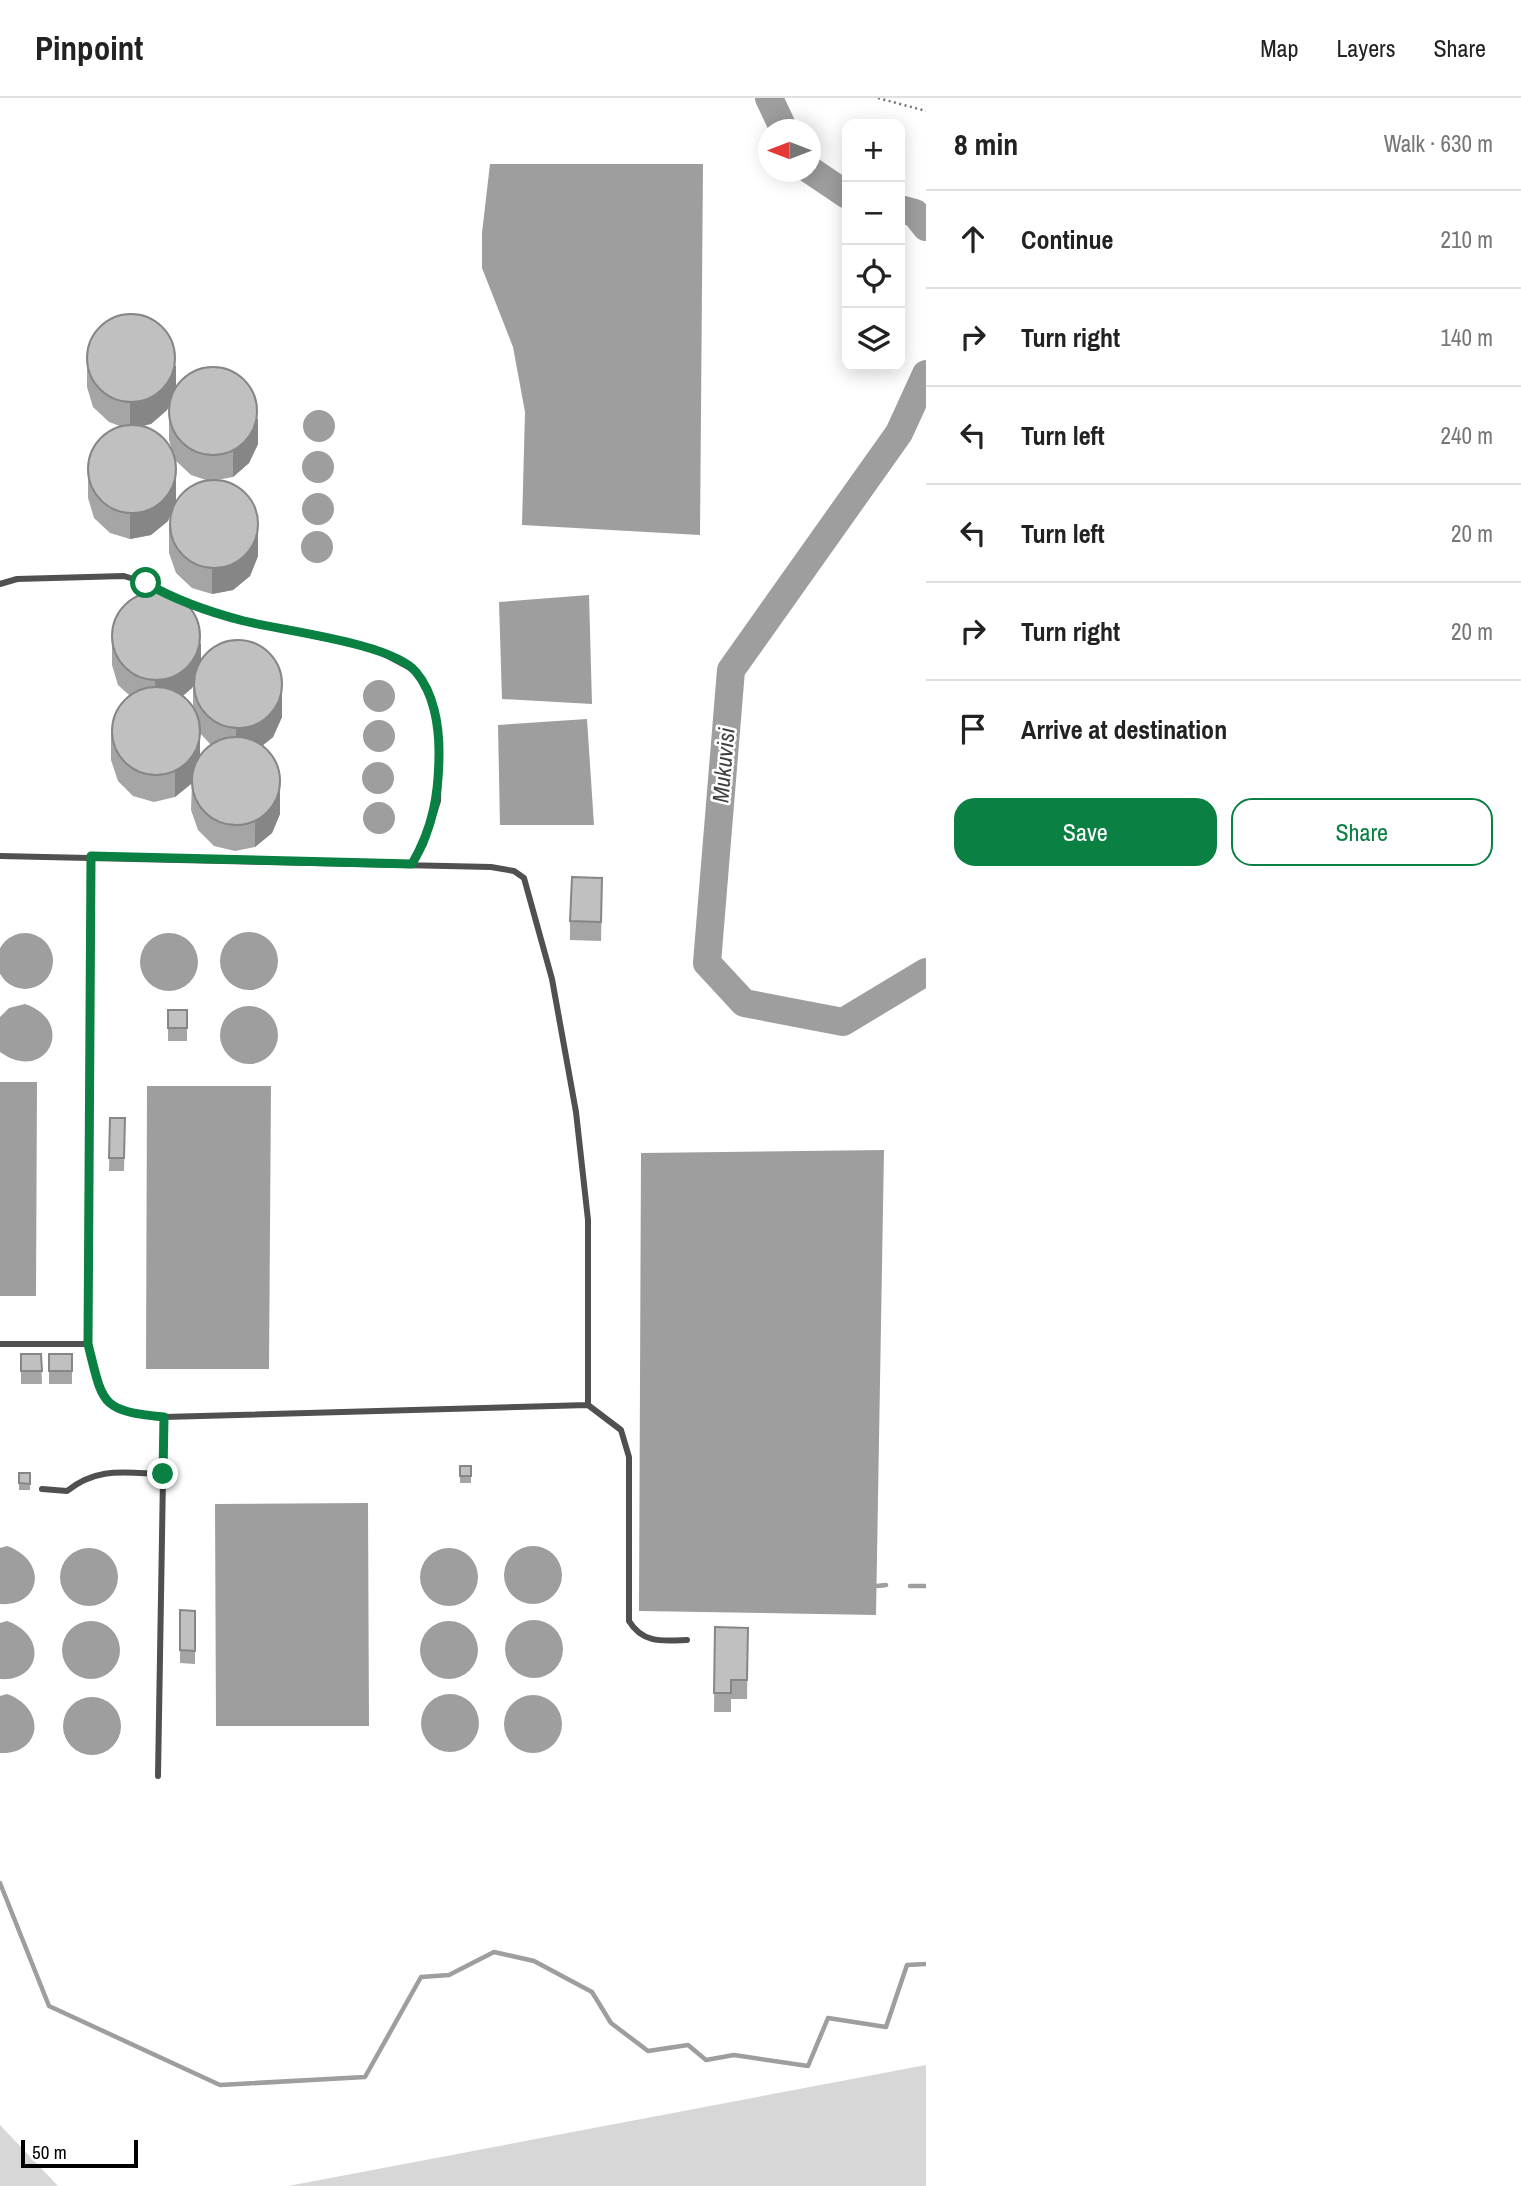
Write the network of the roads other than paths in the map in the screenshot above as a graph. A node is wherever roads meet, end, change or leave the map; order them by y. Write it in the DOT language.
graph roads {
  1 [pos="0,584"];
  2 [pos="0,856"];
  3 [pos="91,856"];
  4 [pos="412,864"];
  5 [pos="0,1344"];
  6 [pos="88,1344"];
  7 [pos="588,1405"];
  8 [pos="164,1417"];
  9 [pos="163,1474"];
  10 [pos="42,1489"];
  11 [pos="687,1640"];
  12 [pos="158,1776"];
  1 -- 4 [label="lane"];
  2 -- 3 [label="lane"];
  3 -- 4 [label="lane"];
  3 -- 6 [label="lane"];
  4 -- 7 [label="lane"];
  5 -- 6 [label="lane"];
  6 -- 8 [label="lane"];
  7 -- 8 [label="lane"];
  7 -- 11 [label="lane"];
  8 -- 9 [label="lane"];
  9 -- 10 [label="lane"];
  9 -- 12 [label="lane"];
}
